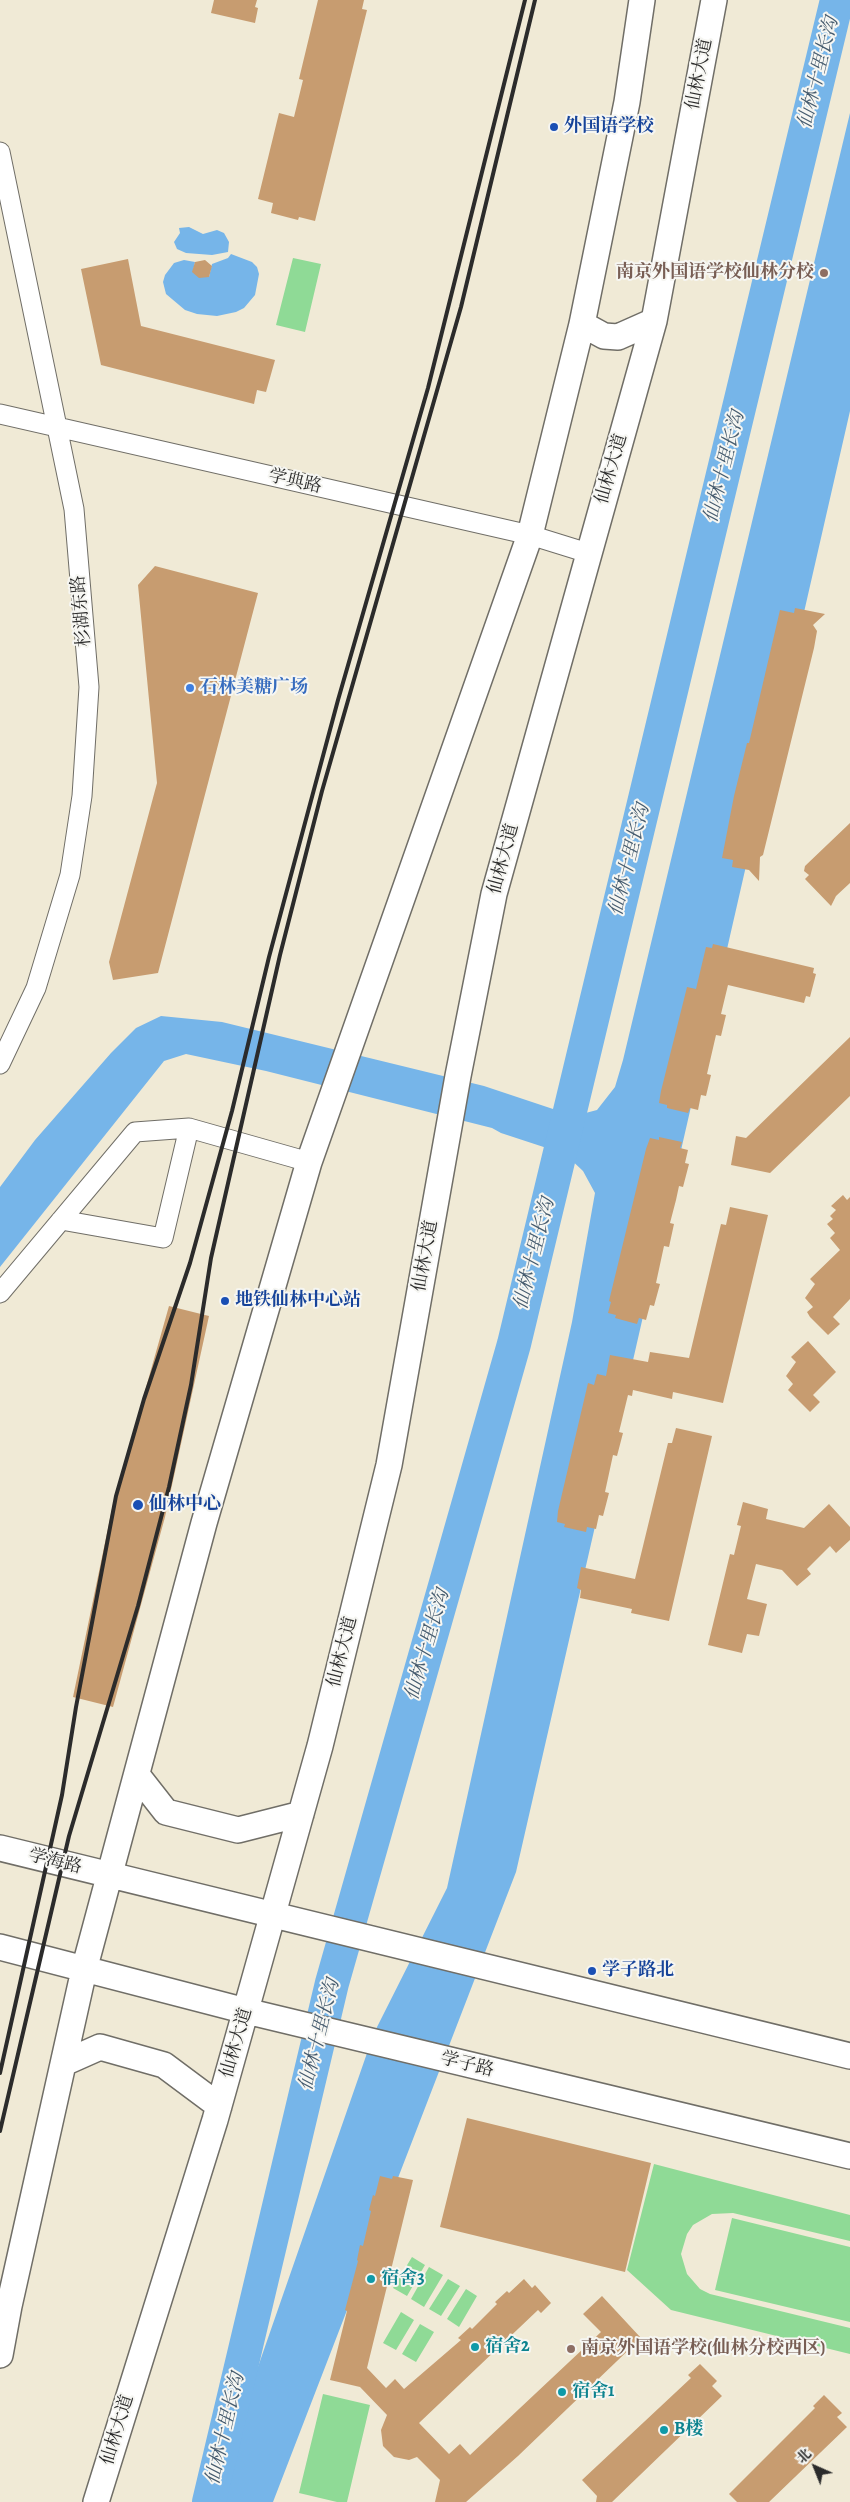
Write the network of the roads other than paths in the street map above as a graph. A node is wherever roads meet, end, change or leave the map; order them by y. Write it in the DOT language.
graph roads {
  1 [pos="642,0"];
  2 [pos="714,0"];
  3 [pos="0,152"];
  4 [pos="654,321"];
  5 [pos="582,324"];
  6 [pos="0,414"];
  7 [pos="56,428"];
  8 [pos="530,535"];
  9 [pos="588,553"];
  10 [pos="0,1064"];
  11 [pos="189,1128"];
  12 [pos="309,1162"];
  13 [pos="62,1220"];
  14 [pos="0,1293"];
  15 [pos="137,1775"];
  16 [pos="301,1814"];
  17 [pos="0,1848"];
  18 [pos="110,1876"];
  19 [pos="272,1916"];
  20 [pos="0,1947"];
  21 [pos="84,1970"];
  22 [pos="246,2011"];
  23 [pos="850,2056"];
  24 [pos="64,2063"];
  25 [pos="219,2106"];
  26 [pos="850,2156"];
  27 [pos="0,2355"];
  28 [pos="96,2502"];
  1 -- 5 [label="main road"];
  2 -- 4 [label="main road, 仙林大道"];
  3 -- 7 [label="street, 杉湖东路"];
  4 -- 5 [label="main road"];
  4 -- 9 [label="main road, 仙林大道"];
  5 -- 8 [label="main road"];
  6 -- 7 [label="street, 学典路"];
  7 -- 8 [label="street, 学典路"];
  7 -- 10 [label="street, 杉湖东路"];
  8 -- 9 [label="street, 学典路"];
  8 -- 12 [label="main road"];
  9 -- 16 [label="main road, 仙林大道"];
  11 -- 12 [label="street"];
  11 -- 13 [label="street"];
  11 -- 13 [label="street"];
  12 -- 15 [label="main road"];
  13 -- 14 [label="street"];
  15 -- 16 [label="main road"];
  15 -- 18 [label="main road"];
  16 -- 19 [label="main road, 仙林大道"];
  17 -- 18 [label="main road, 学海路"];
  18 -- 19 [label="main road"];
  18 -- 21 [label="main road"];
  19 -- 22 [label="main road, 仙林大道"];
  19 -- 23 [label="main road"];
  20 -- 21 [label="main road"];
  21 -- 22 [label="main road, 学子路"];
  21 -- 24 [label="main road"];
  22 -- 25 [label="main road, 仙林大道"];
  22 -- 26 [label="main road, 学子路"];
  24 -- 25 [label="main road"];
  24 -- 27 [label="main road"];
  25 -- 28 [label="main road, 仙林大道"];
}
